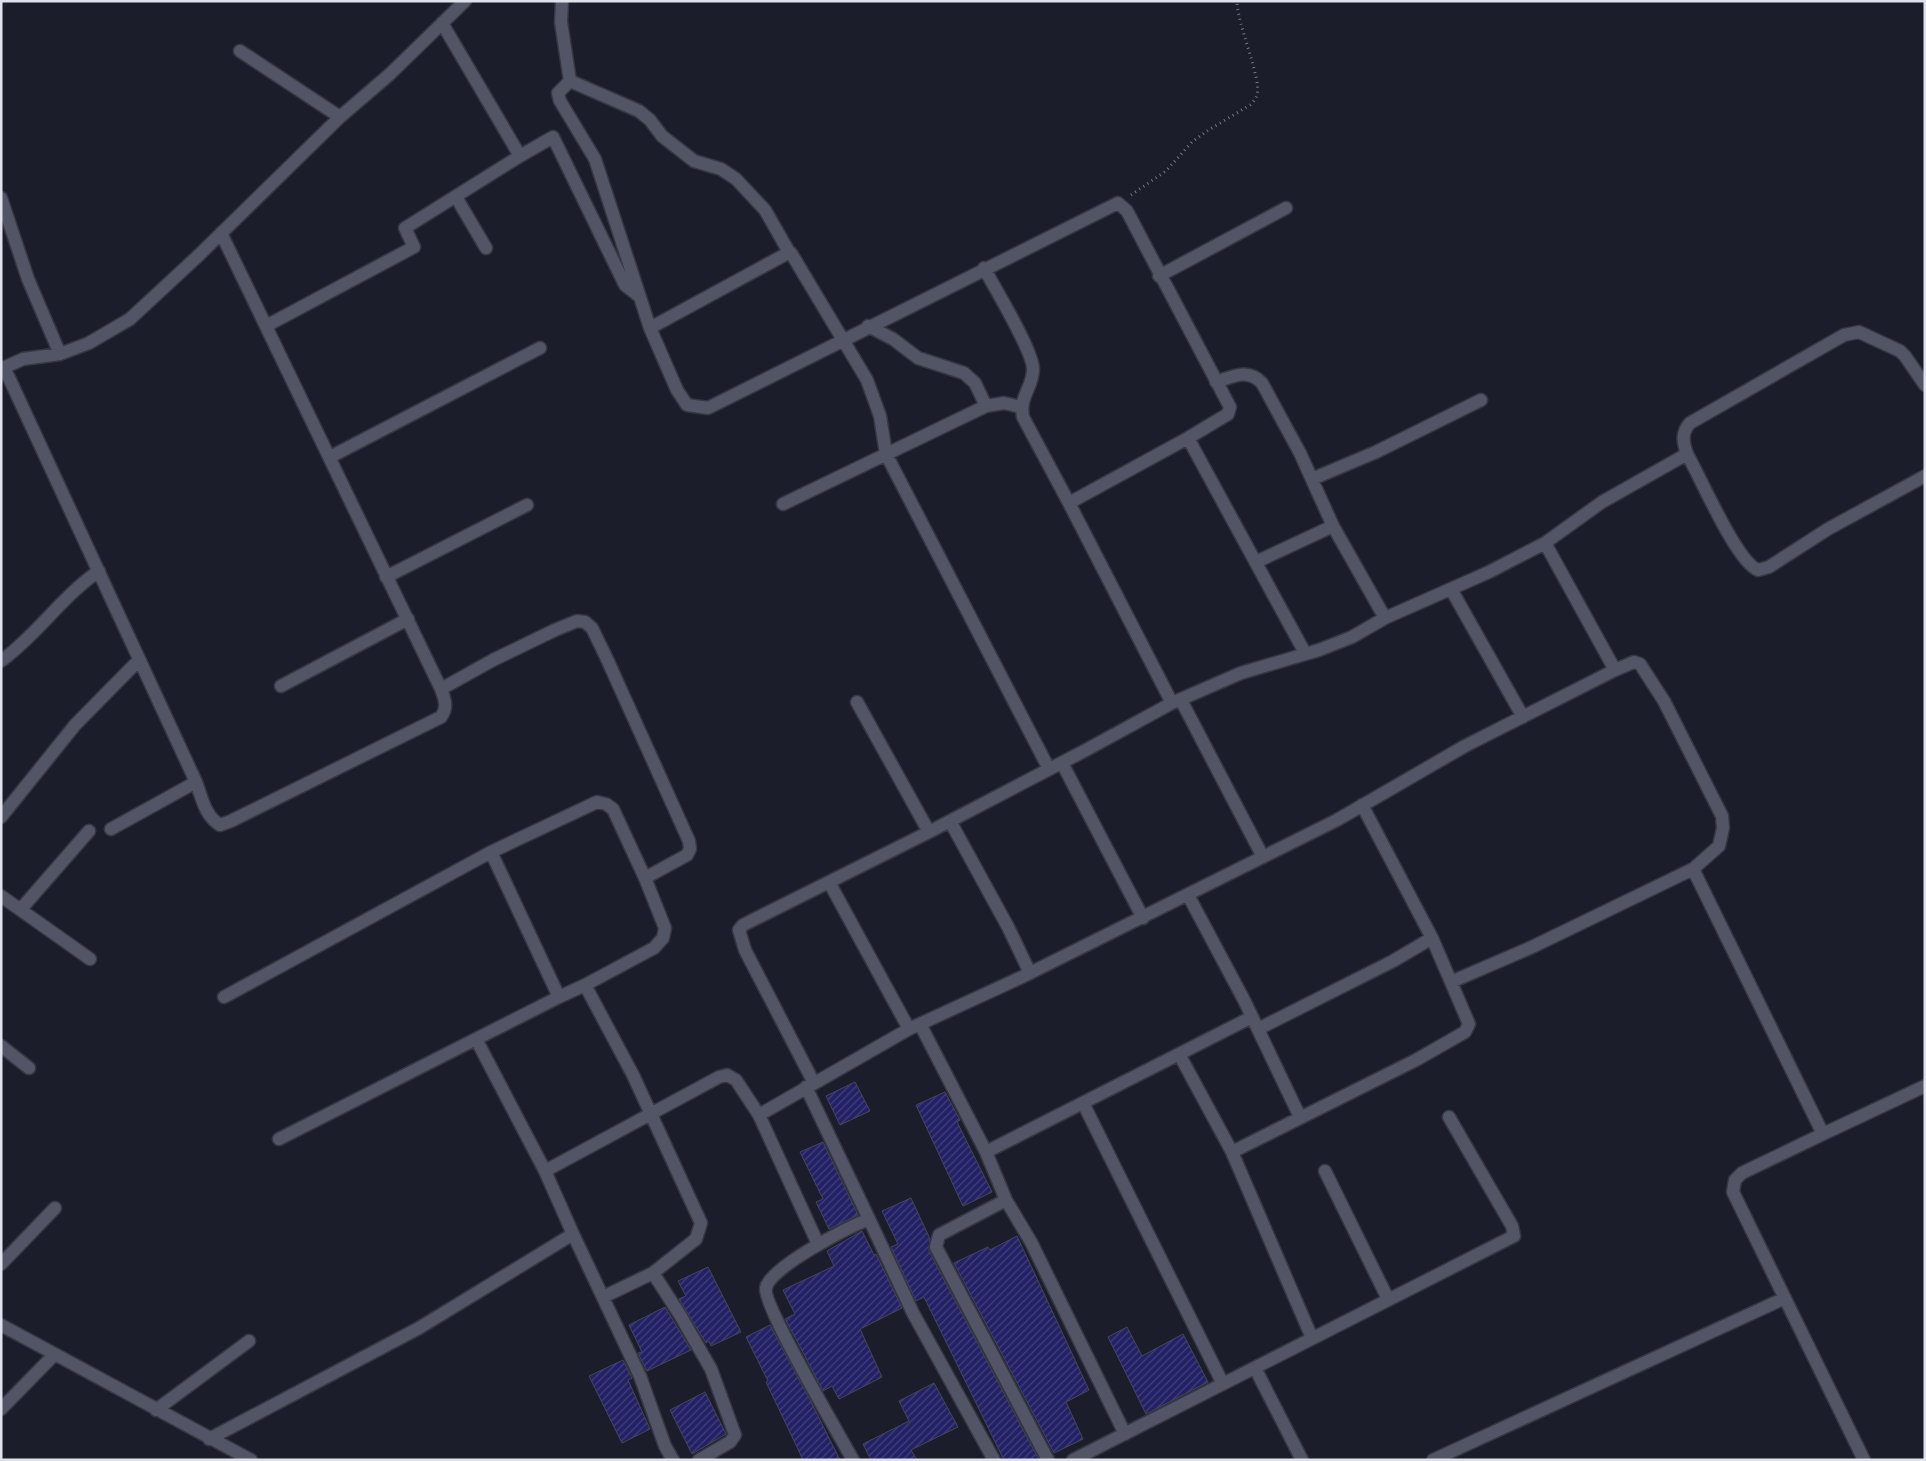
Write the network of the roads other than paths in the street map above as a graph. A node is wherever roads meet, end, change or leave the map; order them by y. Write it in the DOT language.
graph roads {
  1 [pos="465,1"];
  2 [pos="562,1"];
  3 [pos="451,6"];
  4 [pos="442,23"];
  5 [pos="240,51"];
  6 [pos="570,81"];
  7 [pos="340,117"];
  8 [pos="520,156"];
  9 [pos="456,197"];
  10 [pos="1,198"];
  11 [pos="1286,208"];
  12 [pos="221,234"];
  13 [pos="486,248"];
  14 [pos="789,252"];
  15 [pos="984,268"];
  16 [pos="1160,276"];
  17 [pos="639,296"];
  18 [pos="266,326"];
  19 [pos="868,326"];
  20 [pos="650,328"];
  21 [pos="842,339"];
  22 [pos="540,348"];
  23 [pos="60,354"];
  24 [pos="3,368"];
  25 [pos="1216,382"];
  26 [pos="1925,385"];
  27 [pos="1482,400"];
  28 [pos="986,406"];
  29 [pos="1021,407"];
  30 [pos="1188,438"];
  31 [pos="886,454"];
  32 [pos="1687,454"];
  33 [pos="330,457"];
  34 [pos="1925,476"];
  35 [pos="1312,479"];
  36 [pos="1069,503"];
  37 [pos="783,504"];
  38 [pos="527,505"];
  39 [pos="1333,526"];
  40 [pos="1545,544"];
  41 [pos="1256,562"];
  42 [pos="98,571"];
  43 [pos="386,577"];
  44 [pos="1451,589"];
  45 [pos="1385,618"];
  46 [pos="408,619"];
  47 [pos="1305,653"];
  48 [pos="140,660"];
  49 [pos="1,661"];
  50 [pos="1615,670"];
  51 [pos="281,686"];
  52 [pos="441,689"];
  53 [pos="1177,701"];
  54 [pos="857,702"];
  55 [pos="1523,716"];
  56 [pos="1062,763"];
  57 [pos="1049,769"];
  58 [pos="196,782"];
  59 [pos="1362,805"];
  60 [pos="1,817"];
  61 [pos="950,820"];
  62 [pos="111,829"];
  63 [pos="89,831"];
  64 [pos="929,832"];
  65 [pos="491,852"];
  66 [pos="1263,857"];
  67 [pos="1693,869"];
  68 [pos="644,878"];
  69 [pos="829,882"];
  70 [pos="1188,895"];
  71 [pos="1,896"];
  72 [pos="21,909"];
  73 [pos="1143,918"];
  74 [pos="1432,938"];
  75 [pos="90,959"];
  76 [pos="1030,973"];
  77 [pos="1451,982"];
  78 [pos="585,985"];
  79 [pos="224,997"];
  80 [pos="559,997"];
  81 [pos="1255,1023"];
  82 [pos="914,1026"];
  83 [pos="476,1039"];
  84 [pos="1,1046"];
  85 [pos="1179,1054"];
  86 [pos="29,1068"];
  87 [pos="810,1085"];
  88 [pos="1925,1086"];
  89 [pos="1083,1103"];
  90 [pos="652,1115"];
  91 [pos="759,1115"];
  92 [pos="1449,1117"];
  93 [pos="1300,1118"];
  94 [pos="1823,1134"];
  95 [pos="279,1139"];
  96 [pos="986,1152"];
  97 [pos="1232,1152"];
  98 [pos="545,1171"];
  99 [pos="1324,1171"];
  100 [pos="1006,1200"];
  101 [pos="55,1208"];
  102 [pos="868,1219"];
  103 [pos="573,1234"];
  104 [pos="818,1244"];
  105 [pos="1,1264"];
  106 [pos="653,1273"];
  107 [pos="603,1297"];
  108 [pos="1785,1298"];
  109 [pos="1388,1299"];
  110 [pos="1,1325"];
  111 [pos="1312,1338"];
  112 [pos="249,1342"];
  113 [pos="54,1355"];
  114 [pos="1255,1368"];
  115 [pos="1223,1384"];
  116 [pos="1,1409"];
  117 [pos="156,1410"];
  118 [pos="1125,1434"];
  119 [pos="209,1439"];
  120 [pos="251,1460"];
  121 [pos="673,1460"];
  122 [pos="700,1460"];
  123 [pos="853,1460"];
  124 [pos="994,1460"];
  125 [pos="1048,1460"];
  126 [pos="1073,1460"];
  127 [pos="1302,1460"];
  128 [pos="1433,1460"];
  129 [pos="1864,1460"];
  1 -- 3 [label="street"];
  2 -- 6 [label="street"];
  3 -- 4 [label="street"];
  4 -- 7 [label="street"];
  4 -- 8 [label="street"];
  5 -- 7 [label="street"];
  6 -- 14 [label="street"];
  6 -- 17 [label="street"];
  7 -- 12 [label="street"];
  8 -- 9 [label="street"];
  8 -- 17 [label="street"];
  9 -- 13 [label="street"];
  9 -- 18 [label="street"];
  10 -- 23 [label="street"];
  11 -- 16 [label="street"];
  12 -- 18 [label="street"];
  12 -- 23 [label="street"];
  14 -- 20 [label="street"];
  14 -- 21 [label="street"];
  15 -- 16 [label="street"];
  15 -- 19 [label="street"];
  15 -- 29 [label="street"];
  16 -- 25 [label="street"];
  17 -- 20 [label="street"];
  18 -- 33 [label="street"];
  19 -- 21 [label="street"];
  19 -- 28 [label="street"];
  20 -- 21 [label="street"];
  21 -- 31 [label="street"];
  22 -- 33 [label="street"];
  23 -- 24 [label="street"];
  24 -- 42 [label="street"];
  25 -- 30 [label="street"];
  25 -- 35 [label="street"];
  26 -- 32 [label="street"];
  27 -- 35 [label="street"];
  28 -- 29 [label="street"];
  28 -- 31 [label="street"];
  29 -- 36 [label="street"];
  30 -- 36 [label="street"];
  30 -- 41 [label="street"];
  31 -- 37 [label="street"];
  31 -- 57 [label="street"];
  32 -- 34 [label="street"];
  32 -- 40 [label="street"];
  33 -- 43 [label="street"];
  35 -- 39 [label="street"];
  36 -- 53 [label="street"];
  38 -- 43 [label="street"];
  39 -- 41 [label="street"];
  39 -- 45 [label="street"];
  40 -- 44 [label="street"];
  40 -- 50 [label="street"];
  41 -- 47 [label="street"];
  42 -- 48 [label="street"];
  42 -- 49 [label="street"];
  43 -- 46 [label="street"];
  44 -- 45 [label="street"];
  44 -- 55 [label="street"];
  45 -- 47 [label="street"];
  46 -- 51 [label="street"];
  46 -- 52 [label="street"];
  47 -- 53 [label="street"];
  48 -- 58 [label="street"];
  48 -- 60 [label="street"];
  50 -- 55 [label="street"];
  50 -- 67 [label="street"];
  52 -- 58 [label="street"];
  52 -- 68 [label="street"];
  53 -- 56 [label="street"];
  53 -- 66 [label="street"];
  54 -- 64 [label="street"];
  55 -- 59 [label="street"];
  56 -- 57 [label="street"];
  56 -- 73 [label="street"];
  57 -- 61 [label="street"];
  58 -- 62 [label="street"];
  59 -- 66 [label="street"];
  59 -- 74 [label="street"];
  61 -- 64 [label="street"];
  61 -- 76 [label="street"];
  63 -- 72 [label="street"];
  64 -- 69 [label="street"];
  65 -- 68 [label="street"];
  65 -- 79 [label="street"];
  65 -- 80 [label="street"];
  66 -- 70 [label="street"];
  67 -- 77 [label="street"];
  67 -- 94 [label="street"];
  68 -- 78 [label="street"];
  69 -- 82 [label="street"];
  69 -- 87 [label="street"];
  70 -- 73 [label="street"];
  70 -- 81 [label="street"];
  71 -- 72 [label="street"];
  72 -- 75 [label="street"];
  73 -- 76 [label="street"];
  74 -- 77 [label="street"];
  74 -- 81 [label="street"];
  76 -- 82 [label="street"];
  77 -- 93 [label="street"];
  78 -- 80 [label="street"];
  78 -- 90 [label="street"];
  80 -- 83 [label="street"];
  81 -- 85 [label="street"];
  81 -- 93 [label="street"];
  82 -- 87 [label="street"];
  82 -- 96 [label="street"];
  83 -- 95 [label="street"];
  83 -- 98 [label="street"];
  84 -- 86 [label="street"];
  85 -- 89 [label="street"];
  85 -- 97 [label="street"];
  87 -- 91 [label="street"];
  87 -- 102 [label="street"];
  88 -- 94 [label="street"];
  89 -- 96 [label="street"];
  89 -- 115 [label="street"];
  90 -- 91 [label="street"];
  90 -- 98 [label="street"];
  90 -- 106 [label="street"];
  91 -- 104 [label="street"];
  92 -- 109 [label="street"];
  93 -- 97 [label="street"];
  94 -- 108 [label="street"];
  96 -- 100 [label="street"];
  97 -- 111 [label="street"];
  98 -- 103 [label="street"];
  99 -- 109 [label="street"];
  100 -- 118 [label="street"];
  100 -- 125 [label="street"];
  101 -- 105 [label="street"];
  102 -- 104 [label="street"];
  102 -- 124 [label="street"];
  103 -- 107 [label="street"];
  103 -- 119 [label="street"];
  104 -- 123 [label="street"];
  106 -- 107 [label="street"];
  106 -- 122 [label="street"];
  107 -- 121 [label="street"];
  108 -- 128 [label="street"];
  108 -- 129 [label="street"];
  109 -- 111 [label="street"];
  110 -- 113 [label="street"];
  111 -- 114 [label="street"];
  112 -- 117 [label="street"];
  113 -- 116 [label="street"];
  113 -- 117 [label="street"];
  114 -- 115 [label="street"];
  114 -- 127 [label="street"];
  115 -- 118 [label="street"];
  117 -- 119 [label="street"];
  118 -- 126 [label="street"];
  119 -- 120 [label="street"];
}
